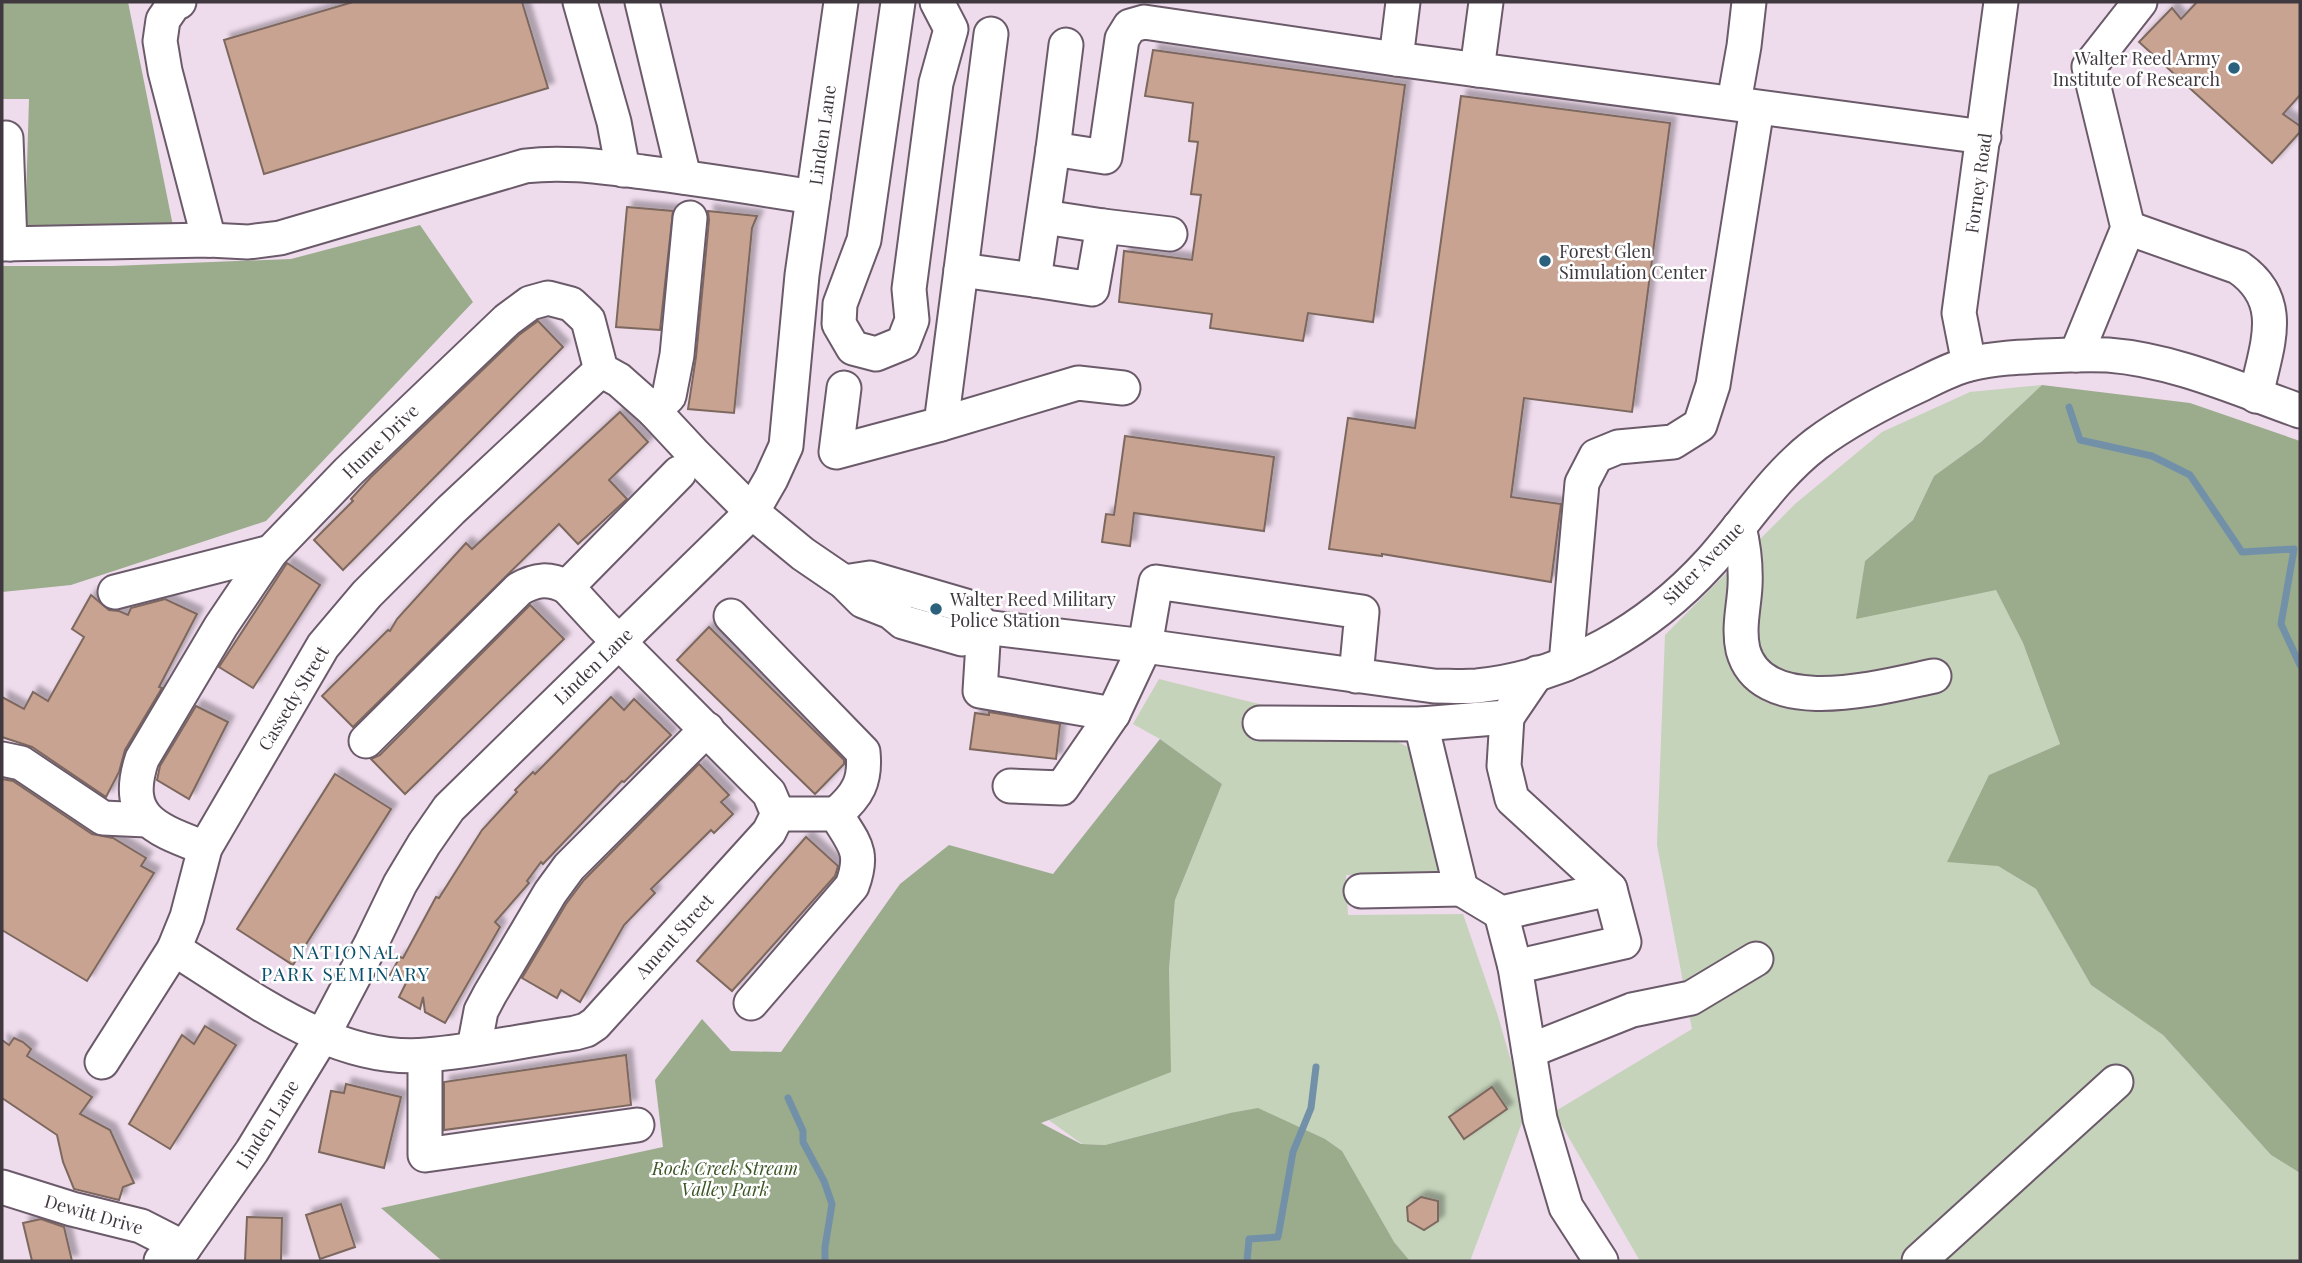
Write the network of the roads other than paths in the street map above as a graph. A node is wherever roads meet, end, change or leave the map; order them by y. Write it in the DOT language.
graph roads {
  1 [pos="179,2"];
  2 [pos="580,2"];
  3 [pos="642,2"];
  4 [pos="841,2"];
  5 [pos="898,2"];
  6 [pos="937,2"];
  7 [pos="1403,2"];
  8 [pos="1486,2"];
  9 [pos="1749,2"];
  10 [pos="2001,2"];
  11 [pos="2140,2"];
  12 [pos="991,34"];
  13 [pos="1066,45"];
  14 [pos="1396,59"];
  15 [pos="1476,70"];
  16 [pos="887,75"];
  17 [pos="936,83"];
  18 [pos="1745,105"];
  19 [pos="1984,137"];
  20 [pos="6,138"];
  21 [pos="1054,149"];
  22 [pos="624,170"];
  23 [pos="684,177"];
  24 [pos="813,197"];
  25 [pos="1044,217"];
  26 [pos="690,218"];
  27 [pos="1102,226"];
  28 [pos="2128,228"];
  29 [pos="1170,234"];
  30 [pos="209,240"];
  31 [pos="6,244"];
  32 [pos="961,270"];
  33 [pos="1034,280"];
  34 [pos="2076,355"];
  35 [pos="1969,364"];
  36 [pos="601,370"];
  37 [pos="844,388"];
  38 [pos="1123,388"];
  39 [pos="2256,396"];
  40 [pos="654,411"];
  41 [pos="2300,411"];
  42 [pos="941,424"];
  43 [pos="679,473"];
  44 [pos="752,512"];
  45 [pos="1739,527"];
  46 [pos="271,552"];
  47 [pos="567,587"];
  48 [pos="114,592"];
  49 [pos="732,616"];
  50 [pos="984,627"];
  51 [pos="619,642"];
  52 [pos="1145,646"];
  53 [pos="1552,668"];
  54 [pos="1356,676"];
  55 [pos="1934,676"];
  56 [pos="1113,714"];
  57 [pos="1507,718"];
  58 [pos="1260,723"];
  59 [pos="1421,724"];
  60 [pos="707,729"];
  61 [pos="366,741"];
  62 [pos="2,759"];
  63 [pos="1010,786"];
  64 [pos="778,814"];
  65 [pos="836,814"];
  66 [pos="147,820"];
  67 [pos="205,848"];
  68 [pos="1461,889"];
  69 [pos="1610,890"];
  70 [pos="1361,891"];
  71 [pos="1501,913"];
  72 [pos="174,950"];
  73 [pos="1756,959"];
  74 [pos="1515,967"];
  75 [pos="751,1003"];
  76 [pos="323,1035"];
  77 [pos="474,1048"];
  78 [pos="1529,1051"];
  79 [pos="425,1056"];
  80 [pos="102,1062"];
  81 [pos="2116,1082"];
  82 [pos="637,1125"];
  83 [pos="2,1188"];
  84 [pos="179,1257"];
  85 [pos="1601,1261"];
  86 [pos="1919,1261"];
  1 -- 30 [label="street"];
  2 -- 22 [label="street"];
  3 -- 23 [label="street"];
  4 -- 24 [label="street, Linden Lane"];
  5 -- 16 [label="street"];
  6 -- 17 [label="street"];
  7 -- 14 [label="street"];
  8 -- 15 [label="street"];
  9 -- 18 [label="street"];
  10 -- 19 [label="street, Forney Road"];
  11 -- 28 [label="street"];
  12 -- 32 [label="street"];
  13 -- 21 [label="street"];
  14 -- 15 [label="street"];
  14 -- 21 [label="street"];
  15 -- 18 [label="street"];
  16 -- 17 [label="street"];
  16 -- 17 [label="street"];
  18 -- 19 [label="street"];
  18 -- 53 [label="street"];
  19 -- 35 [label="street, Forney Road"];
  20 -- 31 [label="street"];
  21 -- 25 [label="street"];
  22 -- 23 [label="street"];
  22 -- 30 [label="street"];
  23 -- 24 [label="street"];
  24 -- 44 [label="street, Linden Lane"];
  25 -- 27 [label="street"];
  25 -- 33 [label="street"];
  26 -- 40 [label="street"];
  27 -- 29 [label="street"];
  27 -- 33 [label="street"];
  28 -- 34 [label="street"];
  28 -- 39 [label="street"];
  30 -- 31 [label="street"];
  32 -- 33 [label="street"];
  32 -- 42 [label="street"];
  34 -- 35 [label="street, Sitter Avenue"];
  34 -- 39 [label="street, Sitter Avenue"];
  35 -- 45 [label="street, Sitter Avenue"];
  36 -- 40 [label="street"];
  36 -- 46 [label="street, Hume Drive"];
  36 -- 67 [label="street, Cassedy Street"];
  37 -- 42 [label="street"];
  38 -- 42 [label="street"];
  39 -- 41 [label="street, Sitter Avenue"];
  40 -- 44 [label="street"];
  43 -- 47 [label="street"];
  44 -- 50 [label="street, Sitter Avenue"];
  44 -- 51 [label="street, Linden Lane"];
  45 -- 53 [label="street, Sitter Avenue"];
  45 -- 55 [label="street"];
  46 -- 48 [label="street"];
  46 -- 66 [label="street, Hume Drive"];
  47 -- 51 [label="street"];
  47 -- 61 [label="street"];
  49 -- 65 [label="street"];
  50 -- 52 [label="street, Sitter Avenue"];
  50 -- 56 [label="street"];
  51 -- 60 [label="street"];
  51 -- 76 [label="street, Linden Lane"];
  52 -- 54 [label="street, Sitter Avenue"];
  52 -- 54 [label="street"];
  52 -- 56 [label="street"];
  53 -- 54 [label="street, Sitter Avenue"];
  53 -- 57 [label="street"];
  56 -- 63 [label="street"];
  57 -- 59 [label="street"];
  57 -- 69 [label="street"];
  58 -- 59 [label="street"];
  59 -- 68 [label="street"];
  60 -- 64 [label="street"];
  60 -- 77 [label="street"];
  62 -- 66 [label="street"];
  64 -- 65 [label="street"];
  64 -- 77 [label="street, Ament Street"];
  65 -- 75 [label="street"];
  66 -- 67 [label="street"];
  67 -- 72 [label="street, Cassedy Street"];
  68 -- 70 [label="street"];
  68 -- 71 [label="street"];
  69 -- 71 [label="street"];
  69 -- 74 [label="street"];
  71 -- 74 [label="street"];
  72 -- 76 [label="street"];
  72 -- 80 [label="street, Cassedy Street"];
  73 -- 78 [label="street"];
  74 -- 78 [label="street"];
  76 -- 79 [label="street, Ament Street"];
  76 -- 84 [label="street, Linden Lane"];
  77 -- 79 [label="street, Ament Street"];
  78 -- 85 [label="street"];
  79 -- 82 [label="street"];
  81 -- 86 [label="street"];
  83 -- 84 [label="street, Dewitt Drive"];
}
